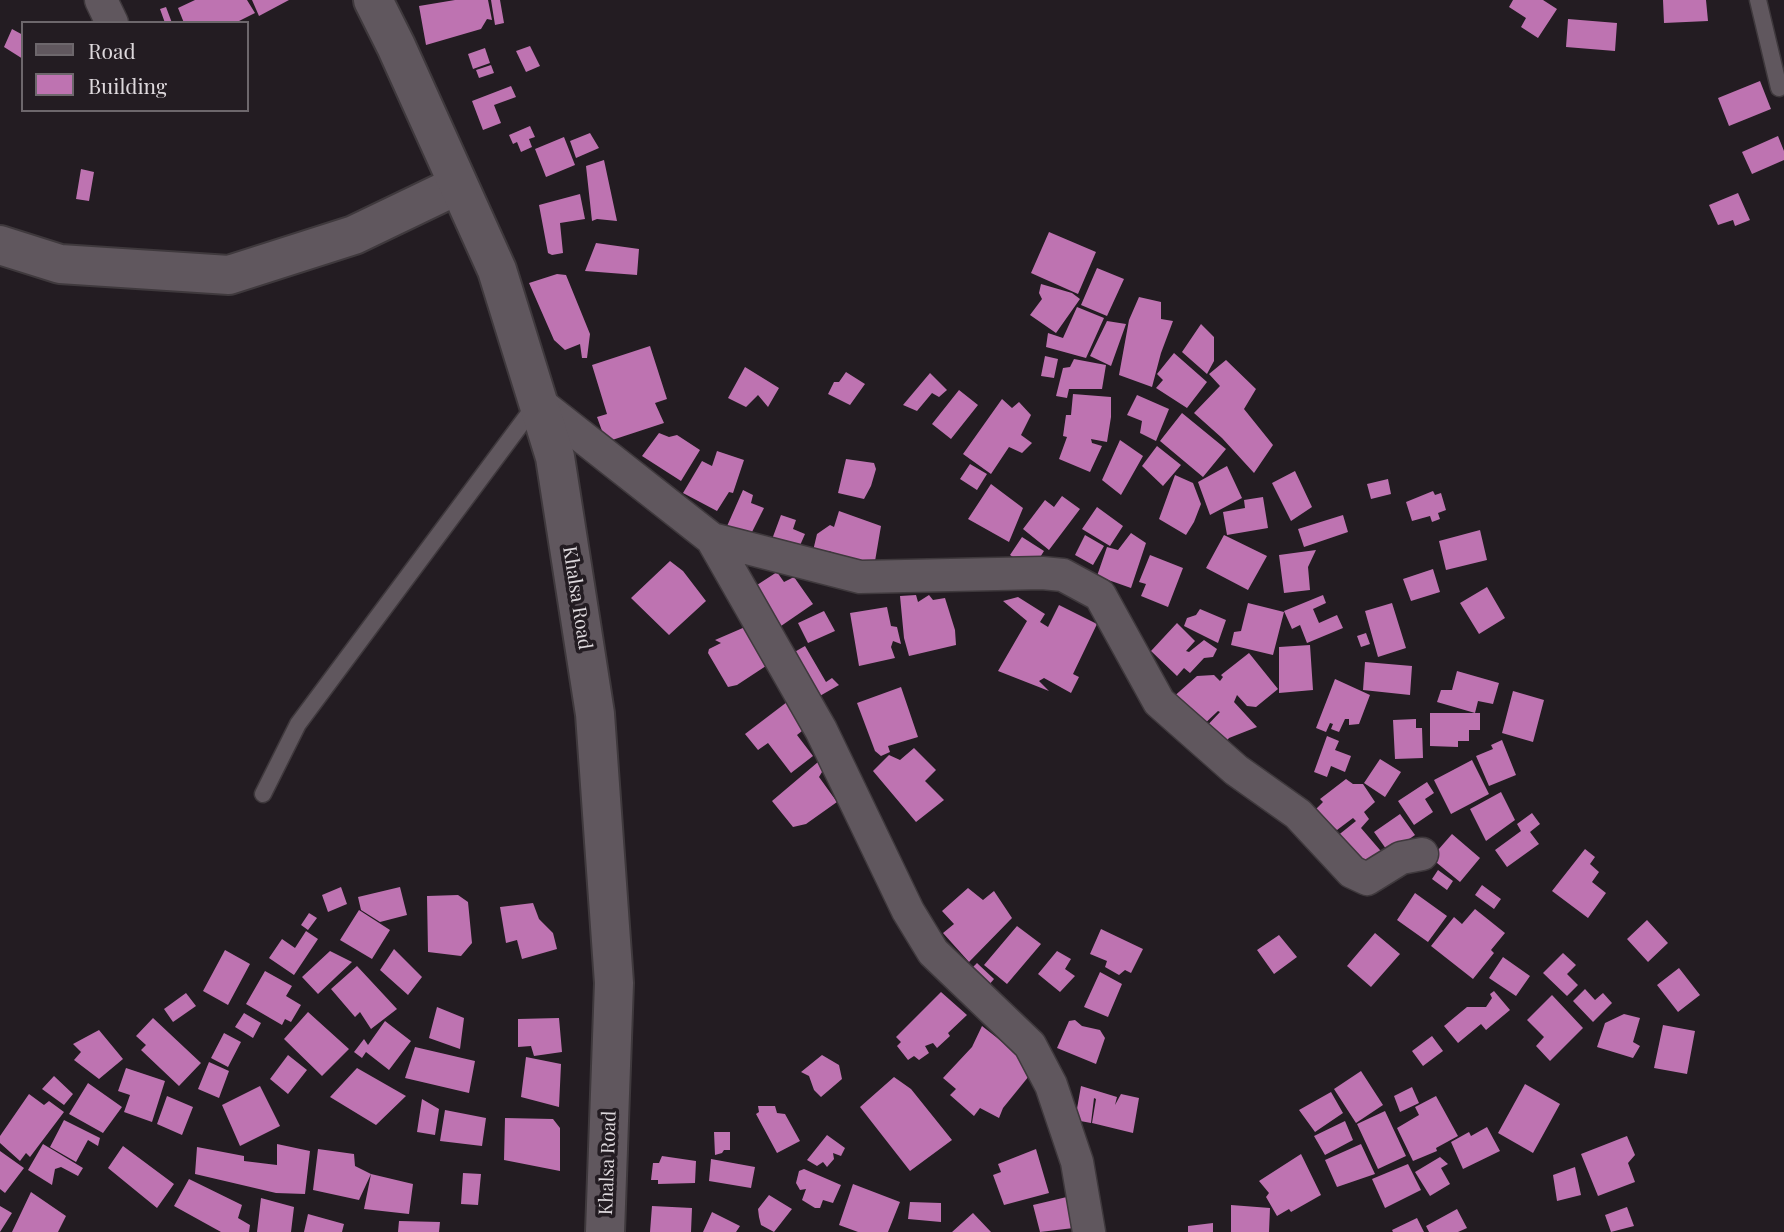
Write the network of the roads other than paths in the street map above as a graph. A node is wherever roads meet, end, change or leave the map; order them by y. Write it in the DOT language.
graph roads {
  1 [pos="101,0"];
  2 [pos="373,0"];
  3 [pos="1758,0"];
  4 [pos="111,21"];
  5 [pos="1779,88"];
  6 [pos="458,185"];
  7 [pos="0,245"];
  8 [pos="538,402"];
  9 [pos="712,539"];
  10 [pos="263,794"];
  11 [pos="1422,854"];
  12 [pos="605,1232"];
  13 [pos="1089,1232"];
  1 -- 4 [label="street"];
  2 -- 6 [label="main road, Khalsa Road"];
  3 -- 5 [label="lane"];
  6 -- 7 [label="main road"];
  6 -- 8 [label="main road, Khalsa Road"];
  8 -- 9 [label="street"];
  8 -- 10 [label="lane"];
  8 -- 12 [label="main road, Khalsa Road"];
  9 -- 11 [label="street"];
  9 -- 13 [label="street"];
}
